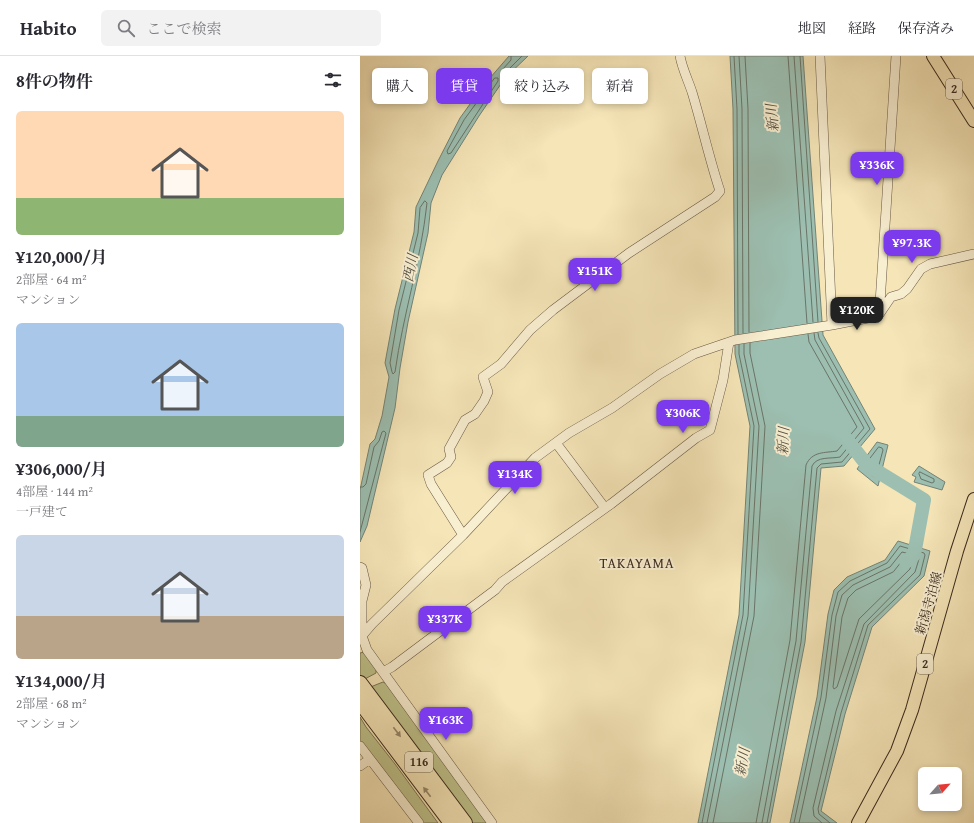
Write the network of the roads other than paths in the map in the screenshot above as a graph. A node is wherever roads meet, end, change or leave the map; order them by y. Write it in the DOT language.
graph roads {
  1 [pos="680,56"];
  2 [pos="820,56"];
  3 [pos="896,56"];
  4 [pos="933,56"];
  5 [pos="974,121"];
  6 [pos="974,254"];
  7 [pos="880,313"];
  8 [pos="832,325"];
  9 [pos="732,341"];
  10 [pos="556,443"];
  11 [pos="974,499"];
  12 [pos="604,508"];
  13 [pos="463,535"];
  14 [pos="360,567"];
  15 [pos="361,637"];
  16 [pos="383,672"];
  17 [pos="360,683"];
  18 [pos="366,704"];
  19 [pos="360,746"];
  20 [pos="370,759"];
  21 [pos="360,766"];
  22 [pos="860,822"];
  23 [pos="419,823"];
  24 [pos="451,823"];
  25 [pos="465,823"];
  26 [pos="492,823"];
  1 -- 13 [label="street"];
  2 -- 8 [label="street"];
  3 -- 7 [label="street"];
  4 -- 5 [label="main road, 2"];
  6 -- 7 [label="street"];
  7 -- 8 [label="street"];
  8 -- 9 [label="street"];
  9 -- 10 [label="street"];
  9 -- 12 [label="street"];
  10 -- 12 [label="street"];
  10 -- 13 [label="street"];
  11 -- 22 [label="main road, 新潟寺泊線 / 2"];
  12 -- 16 [label="street"];
  13 -- 15 [label="street"];
  14 -- 15 [label="street"];
  15 -- 16 [label="street"];
  16 -- 26 [label="street"];
  17 -- 18 [label="highway, 116"];
  24 -- 18 [label="highway, 116, one-way"];
  18 -- 25 [label="highway, 116, one-way"];
  19 -- 20 [label="street"];
  20 -- 21 [label="street"];
  20 -- 23 [label="street"];
}
